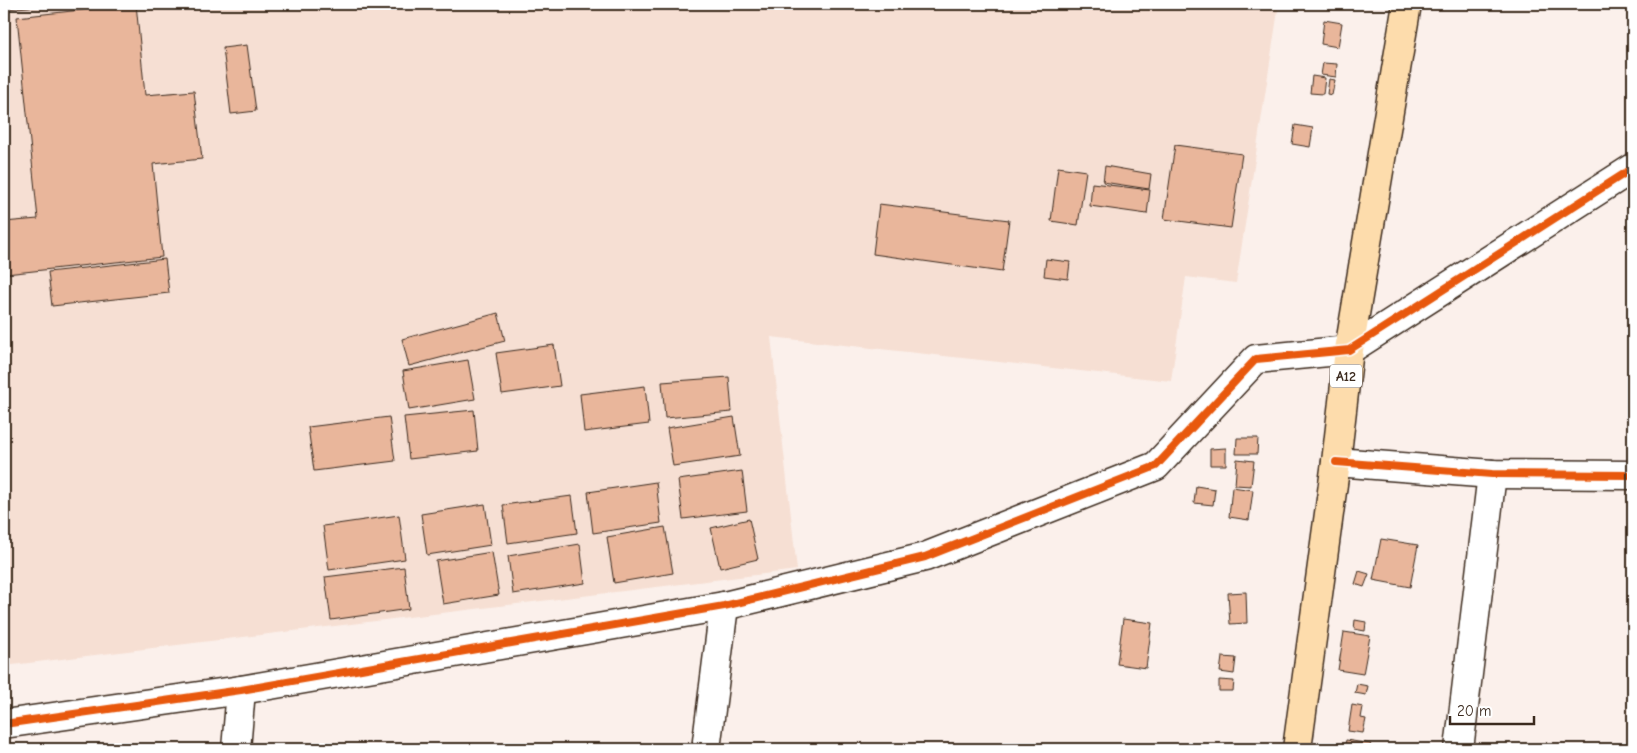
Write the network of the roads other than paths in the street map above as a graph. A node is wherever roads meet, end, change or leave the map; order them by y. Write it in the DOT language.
graph roads {
  1 [pos="1407,4"];
  2 [pos="1633,168"];
  3 [pos="1349,350"];
  4 [pos="1336,462"];
  5 [pos="1492,474"];
  6 [pos="1633,475"];
  7 [pos="724,606"];
  8 [pos="241,690"];
  9 [pos="4,724"];
  10 [pos="236,749"];
  11 [pos="706,749"];
  12 [pos="1297,749"];
  13 [pos="1459,749"];
  1 -- 3 [label="main road, A12"];
  2 -- 3 [label="street"];
  3 -- 4 [label="main road, A12"];
  3 -- 7 [label="street"];
  4 -- 5 [label="street"];
  4 -- 12 [label="main road, A12"];
  5 -- 6 [label="street"];
  5 -- 13 [label="street"];
  7 -- 8 [label="street"];
  7 -- 11 [label="street"];
  8 -- 9 [label="street"];
  8 -- 10 [label="street"];
}
